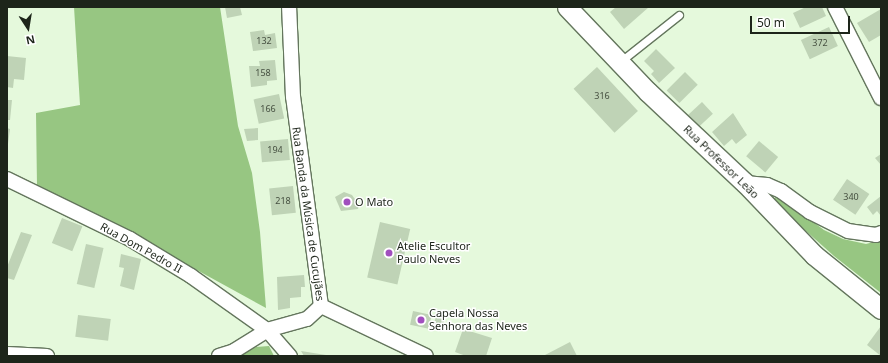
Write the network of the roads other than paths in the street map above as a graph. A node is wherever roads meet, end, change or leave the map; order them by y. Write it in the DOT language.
graph roads {
  1 [pos="289,7"];
  2 [pos="567,7"];
  3 [pos="835,7"];
  4 [pos="679,16"];
  5 [pos="620,62"];
  6 [pos="881,98"];
  7 [pos="7,180"];
  8 [pos="746,183"];
  9 [pos="881,233"];
  10 [pos="321,306"];
  11 [pos="881,310"];
  12 [pos="267,330"];
  13 [pos="7,354"];
  14 [pos="43,356"];
  15 [pos="47,356"];
  16 [pos="219,356"];
  17 [pos="290,356"];
  18 [pos="426,356"];
  1 -- 10 [label="street, Rua Banda da Música de Cucujães"];
  2 -- 5 [label="street, Rua Professor Leão"];
  3 -- 6 [label="street"];
  4 -- 5 [label="lane"];
  5 -- 8 [label="street, Rua Professor Leão"];
  7 -- 12 [label="street, Rua Dom Pedro II"];
  8 -- 9 [label="street"];
  8 -- 11 [label="street, Rua Professor Leão"];
  10 -- 12 [label="street, Rua Banda da Música de Cucujães"];
  10 -- 18 [label="street"];
  12 -- 16 [label="street, Rua Banda da Música de Cucujães"];
  12 -- 17 [label="street, Rua Dom Pedro II"];
  13 -- 14 [label="street"];
  14 -- 15 [label="street"];
}
